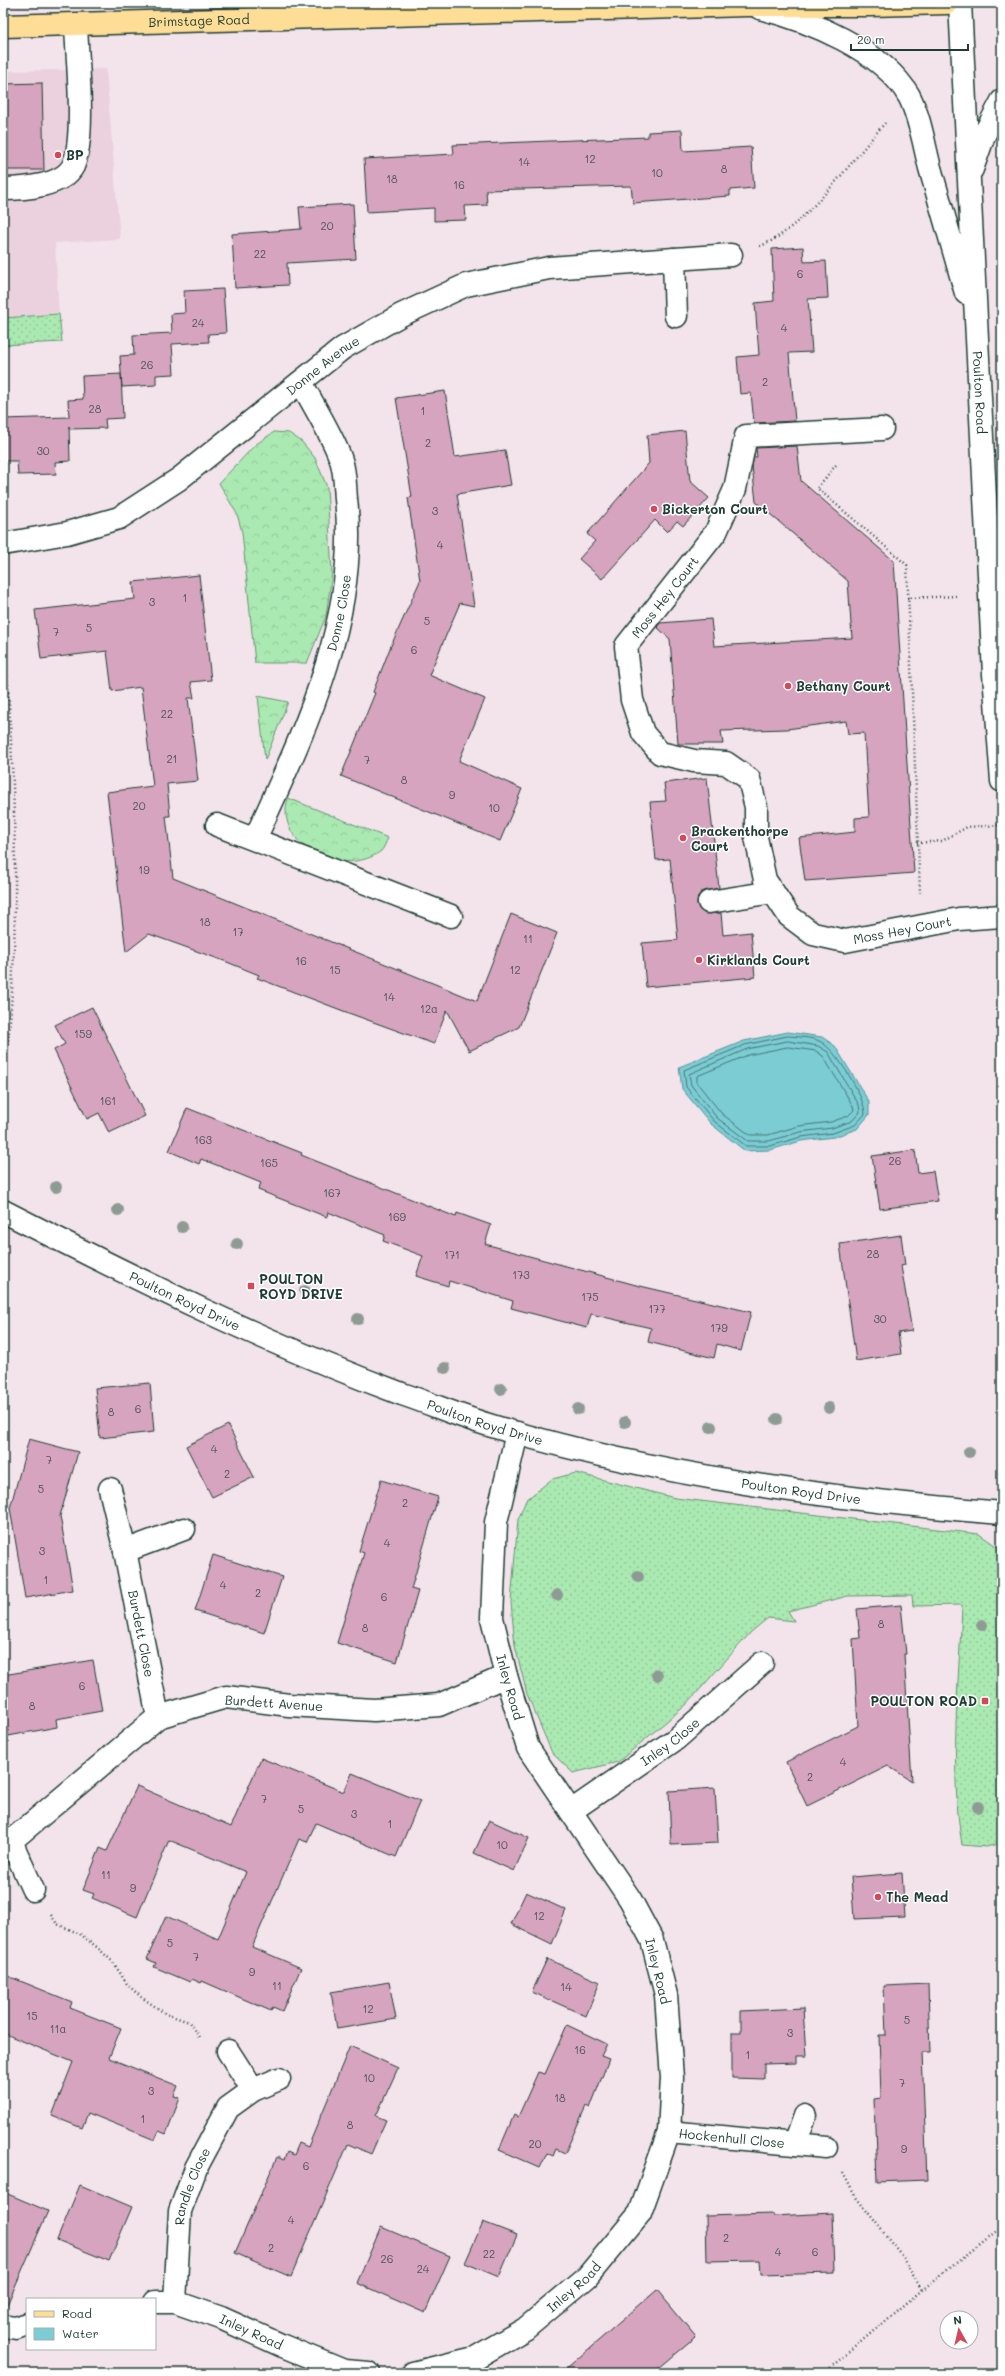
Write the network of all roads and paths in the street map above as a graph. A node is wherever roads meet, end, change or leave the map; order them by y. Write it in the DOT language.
graph roads {
  1 [pos="947,3"];
  2 [pos="960,3"];
  3 [pos="750,4"];
  4 [pos="76,25"];
  5 [pos="3,26"];
  6 [pos="1002,101"];
  7 [pos="889,118"];
  8 [pos="968,188"];
  9 [pos="3,189"];
  10 [pos="731,255"];
  11 [pos="674,259"];
  12 [pos="676,316"];
  13 [pos="978,335"];
  14 [pos="301,382"];
  15 [pos="882,429"];
  16 [pos="833,432"];
  17 [pos="3,544"];
  18 [pos="990,595"];
  19 [pos="907,598"];
  20 [pos="3,604"];
  21 [pos="998,673"];
  22 [pos="1002,781"];
  23 [pos="217,825"];
  24 [pos="1002,825"];
  25 [pos="254,840"];
  26 [pos="917,843"];
  27 [pos="773,892"];
  28 [pos="709,902"];
  29 [pos="451,916"];
  30 [pos="1002,916"];
  31 [pos="922,926"];
  32 [pos="3,1073"];
  33 [pos="3,1212"];
  34 [pos="517,1434"];
  35 [pos="110,1489"];
  36 [pos="1002,1513"];
  37 [pos="184,1529"];
  38 [pos="125,1551"];
  39 [pos="762,1663"];
  40 [pos="506,1676"];
  41 [pos="158,1717"];
  42 [pos="571,1811"];
  43 [pos="7,1839"];
  44 [pos="33,1890"];
  45 [pos="228,2051"];
  46 [pos="279,2080"];
  47 [pos="253,2090"];
  48 [pos="805,2116"];
  49 [pos="669,2132"];
  50 [pos="795,2144"];
  51 [pos="826,2147"];
  52 [pos="1002,2227"];
  53 [pos="922,2290"];
  54 [pos="165,2302"];
  55 [pos="26,2324"];
  56 [pos="3,2326"];
  57 [pos="369,2373"];
  58 [pos="413,2373"];
  59 [pos="824,2373"];
  1 -- 3 [label="main road, Brimstage Road"];
  2 -- 8 [label="street, Poulton Road"];
  3 -- 4 [label="main road, Brimstage Road"];
  3 -- 13 [label="street"];
  4 -- 5 [label="main road, Brimstage Road"];
  4 -- 9 [label="street"];
  6 -- 8 [label="street"];
  7 -- 10 [label="path"];
  8 -- 13 [label="street, Poulton Road"];
  10 -- 11 [label="street, Donne Avenue"];
  11 -- 12 [label="street"];
  11 -- 14 [label="street, Donne Avenue"];
  13 -- 18 [label="street, Poulton Road"];
  14 -- 17 [label="street, Donne Avenue"];
  14 -- 25 [label="street, Donne Close"];
  15 -- 16 [label="street, Moss Hey Court"];
  16 -- 19 [label="path"];
  16 -- 27 [label="street, Moss Hey Court"];
  18 -- 19 [label="path"];
  18 -- 21 [label="street, Poulton Road"];
  19 -- 26 [label="path"];
  20 -- 32 [label="path"];
  21 -- 22 [label="street, Poulton Road"];
  23 -- 25 [label="street"];
  24 -- 26 [label="path"];
  25 -- 29 [label="street"];
  26 -- 31 [label="path"];
  27 -- 28 [label="street"];
  27 -- 31 [label="street, Moss Hey Court"];
  30 -- 31 [label="street, Moss Hey Court"];
  33 -- 34 [label="street, Poulton Royd Drive"];
  34 -- 36 [label="street, Poulton Royd Drive"];
  34 -- 40 [label="street, Inley Road"];
  35 -- 38 [label="street, Burdett Close"];
  37 -- 38 [label="street"];
  38 -- 41 [label="street, Burdett Close"];
  39 -- 42 [label="street, Inley Close"];
  40 -- 41 [label="street, Burdett Avenue"];
  40 -- 42 [label="street, Inley Road"];
  41 -- 43 [label="street, Burdett Avenue"];
  42 -- 49 [label="street, Inley Road"];
  43 -- 44 [label="street, Burdett Avenue"];
  44 -- 45 [label="path"];
  45 -- 47 [label="street"];
  46 -- 47 [label="street, Randle Close"];
  47 -- 54 [label="street, Randle Close"];
  48 -- 50 [label="street, Hockenhull Close"];
  49 -- 50 [label="street, Hockenhull Close"];
  49 -- 58 [label="street, Inley Road"];
  50 -- 51 [label="street, Hockenhull Close"];
  51 -- 53 [label="path"];
  52 -- 53 [label="path"];
  53 -- 59 [label="path"];
  54 -- 57 [label="street, Inley Road"];
  55 -- 56 [label="street"];
}
